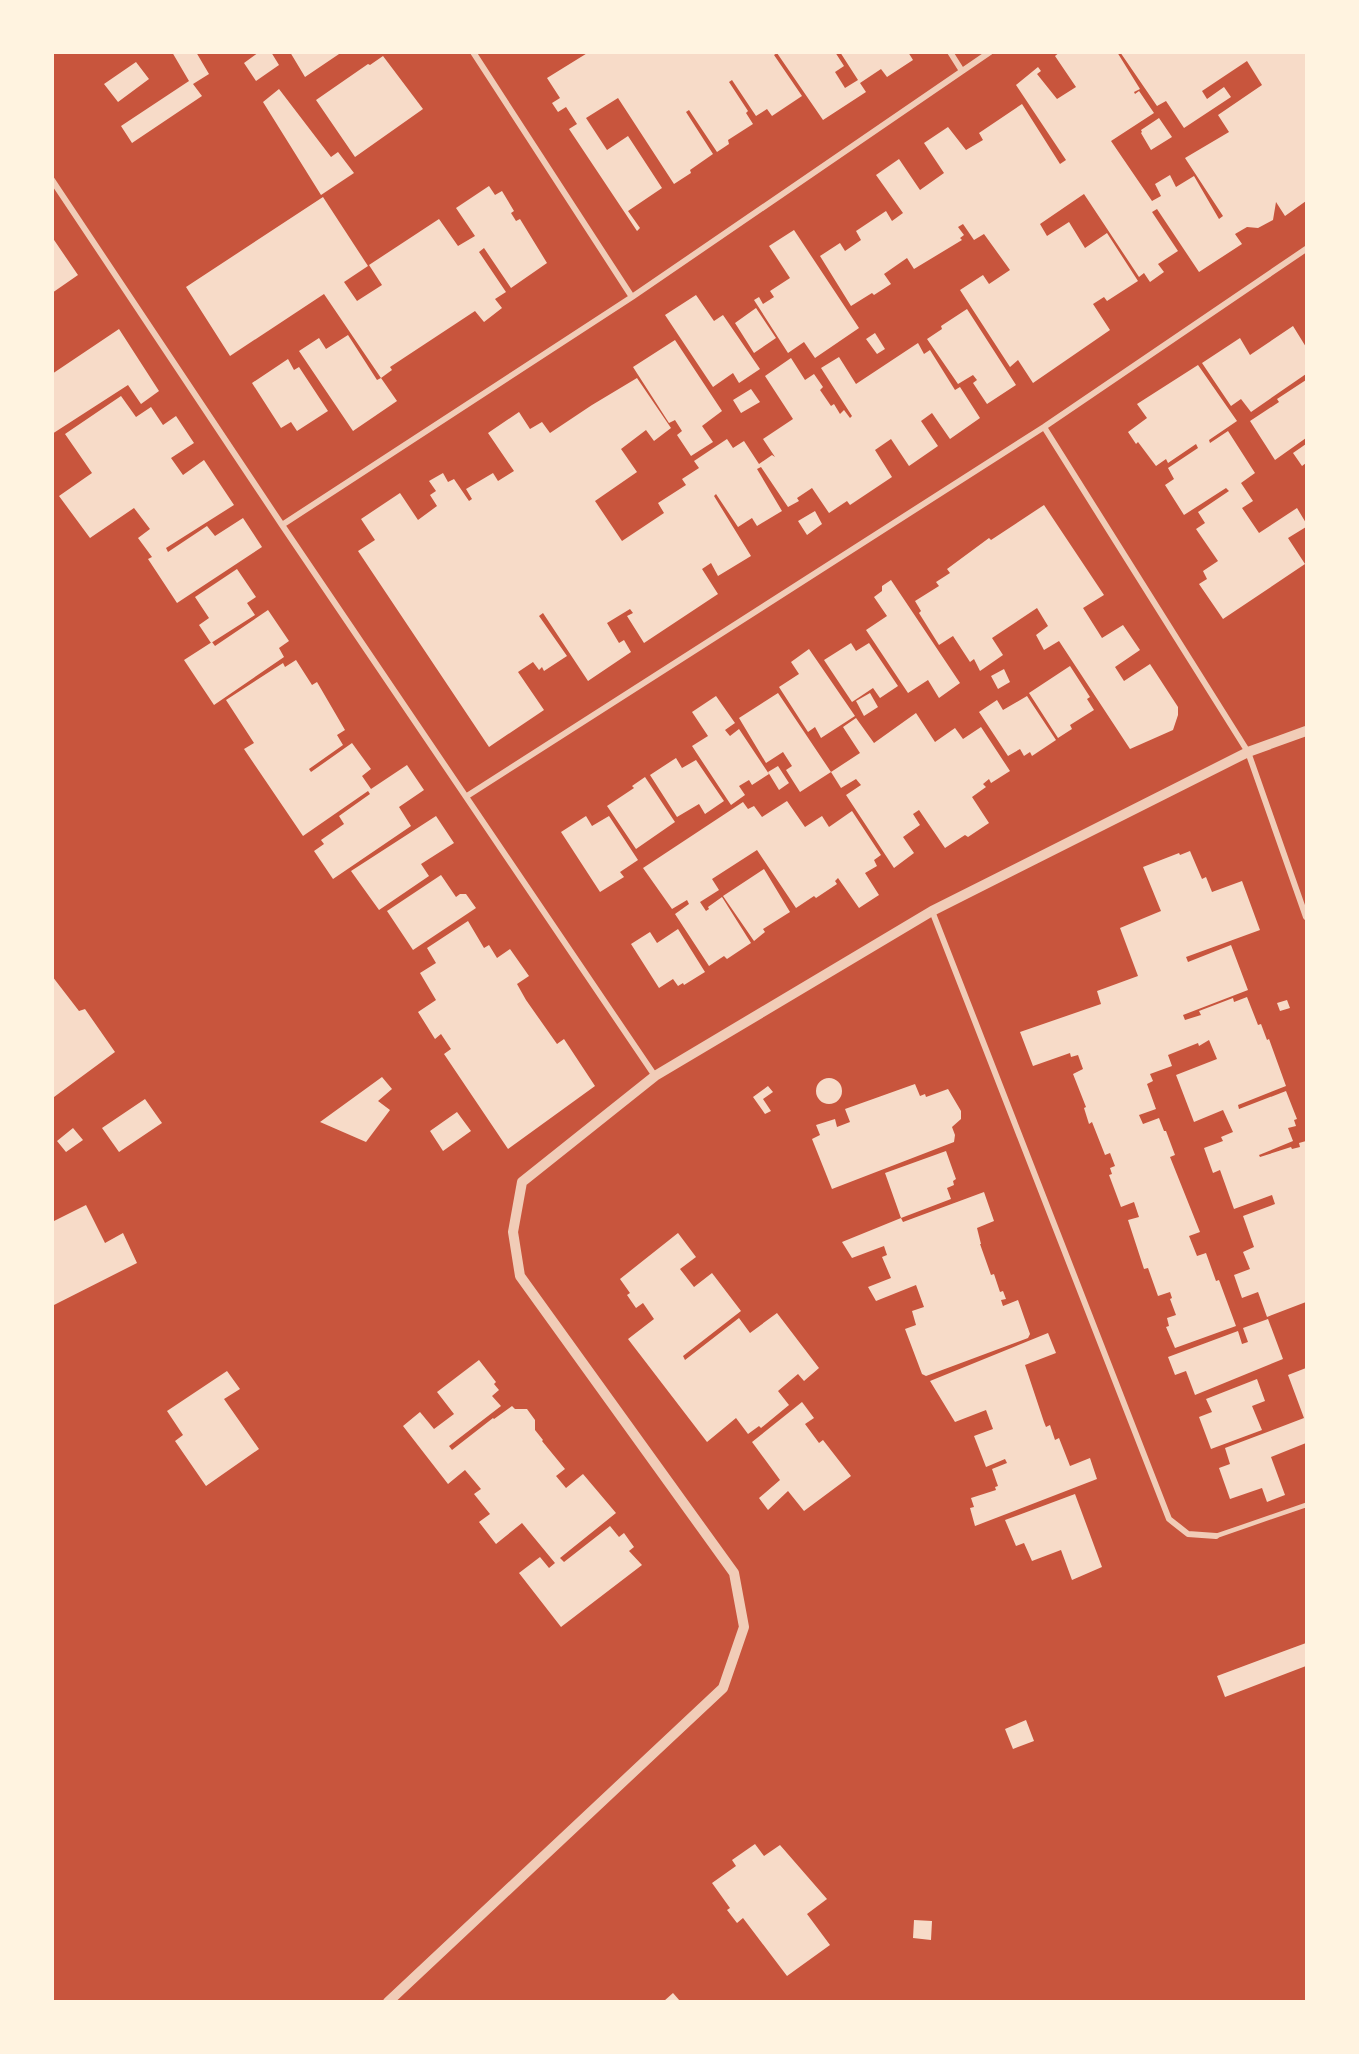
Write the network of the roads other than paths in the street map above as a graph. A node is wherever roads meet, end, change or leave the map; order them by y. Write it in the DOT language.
graph roads {
  1 [pos="473,52"];
  2 [pos="950,52"];
  3 [pos="990,52"];
  4 [pos="962,71"];
  5 [pos="52,180"];
  6 [pos="1306,249"];
  7 [pos="632,297"];
  8 [pos="1044,427"];
  9 [pos="282,525"];
  10 [pos="1306,730"];
  11 [pos="1248,752"];
  12 [pos="467,796"];
  13 [pos="932,911"];
  14 [pos="1306,917"];
  15 [pos="655,1076"];
  16 [pos="1306,1505"];
  17 [pos="1216,1536"];
  18 [pos="388,2001"];
  1 -- 7 [label="street"];
  2 -- 4 [label="street"];
  3 -- 4 [label="street"];
  4 -- 7 [label="street"];
  5 -- 9 [label="street"];
  6 -- 8 [label="street"];
  7 -- 9 [label="street"];
  8 -- 11 [label="street"];
  8 -- 12 [label="street"];
  9 -- 12 [label="street"];
  10 -- 11 [label="street"];
  11 -- 13 [label="street"];
  11 -- 14 [label="street"];
  12 -- 15 [label="street"];
  13 -- 15 [label="street"];
  13 -- 17 [label="street"];
  15 -- 18 [label="street"];
  16 -- 17 [label="lane"];
}
